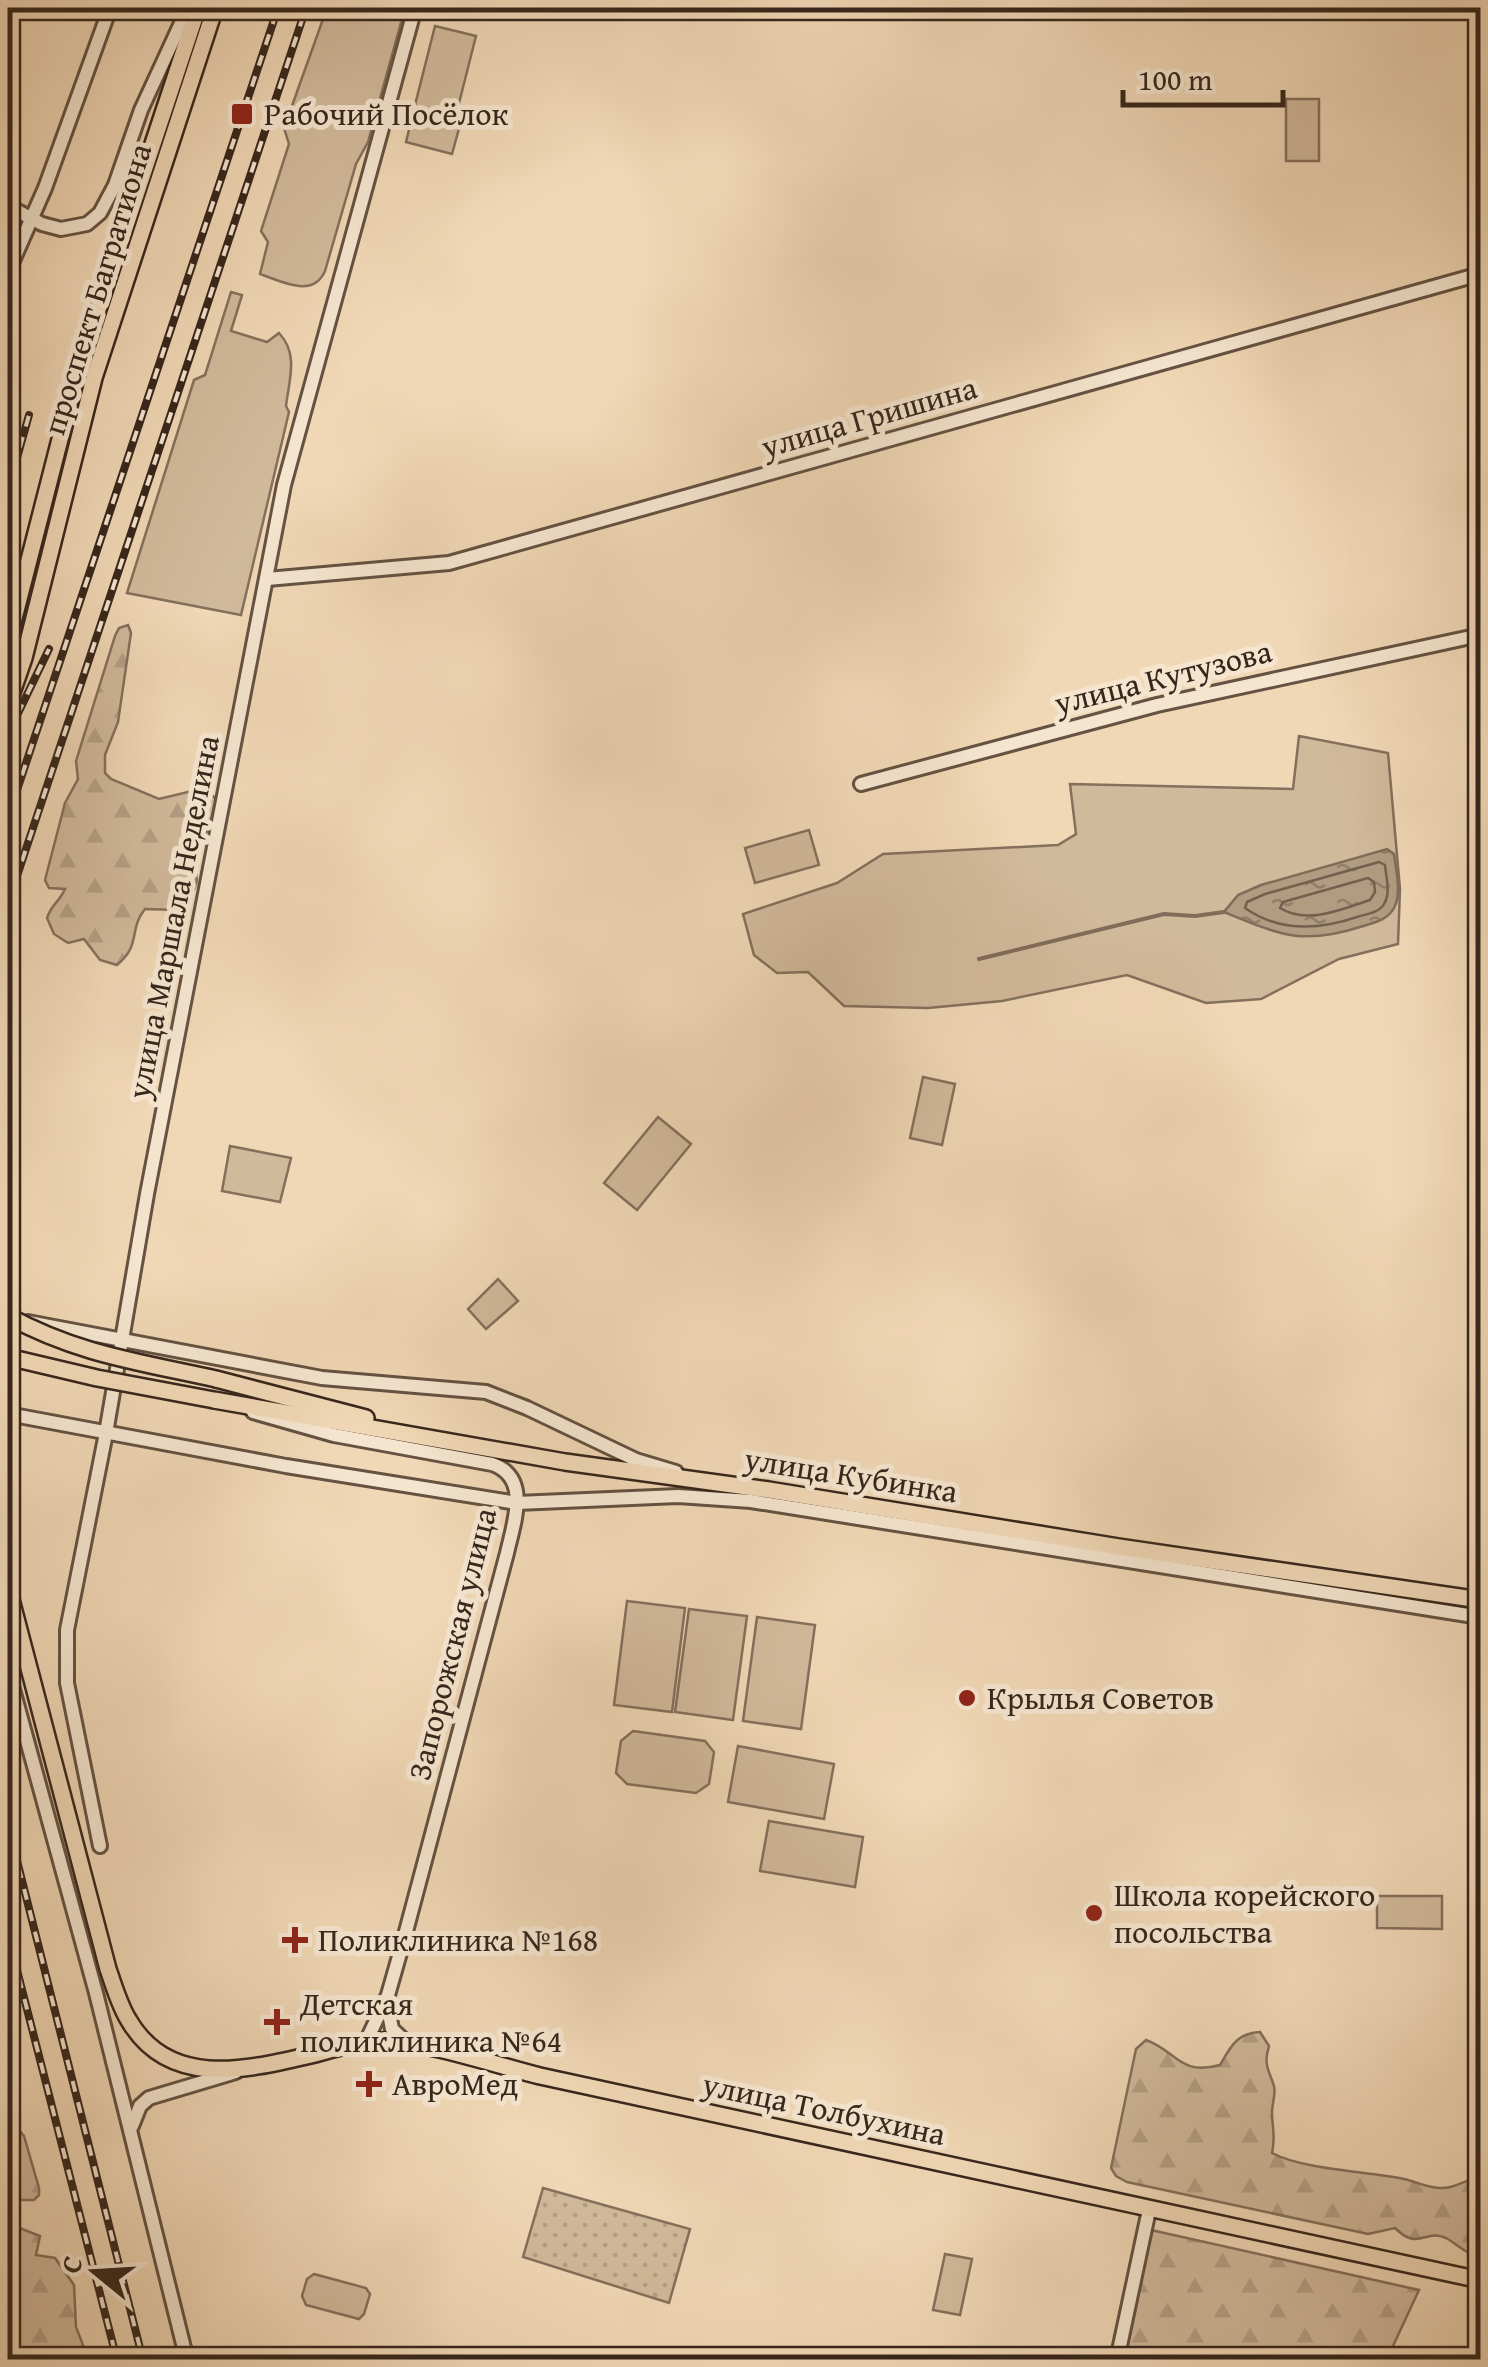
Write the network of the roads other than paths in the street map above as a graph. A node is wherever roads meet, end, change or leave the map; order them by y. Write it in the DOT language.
graph roads {
  1 [pos="110,8"];
  2 [pos="188,8"];
  3 [pos="198,8"];
  4 [pos="215,8"];
  5 [pos="414,8"];
  6 [pos="176,96"];
  7 [pos="8,206"];
  8 [pos="32,219"];
  9 [pos="8,272"];
  10 [pos="1480,274"];
  11 [pos="267,579"];
  12 [pos="1480,635"];
  13 [pos="8,642"];
  14 [pos="24,658"];
  15 [pos="8,704"];
  16 [pos="8,719"];
  17 [pos="862,784"];
  18 [pos="8,1317"];
  19 [pos="120,1340"];
  20 [pos="8,1357"];
  21 [pos="235,1404"];
  22 [pos="8,1414"];
  23 [pos="106,1433"];
  24 [pos="442,1440"];
  25 [pos="722,1483"];
  26 [pos="516,1503"];
  27 [pos="8,1588"];
  28 [pos="1480,1600"];
  29 [pos="1480,1617"];
  30 [pos="8,1672"];
  31 [pos="100,1846"];
  32 [pos="388,1995"];
  33 [pos="366,2042"];
  34 [pos="408,2044"];
  35 [pos="244,2070"];
  36 [pos="116,2071"];
  37 [pos="158,2094"];
  38 [pos="131,2134"];
  39 [pos="1149,2210"];
  40 [pos="1480,2280"];
  41 [pos="187,2360"];
  42 [pos="1117,2360"];
  1 -- 8 [label="street"];
  2 -- 8 [label="street"];
  3 -- 6 [label="main road, проспект Багратиона"];
  4 -- 6 [label="main road, проспект Багратиона"];
  5 -- 11 [label="street, улица Маршала Неделина"];
  6 -- 13 [label="main road, проспект Багратиона"];
  6 -- 14 [label="main road, проспект Багратиона"];
  7 -- 8 [label="street"];
  8 -- 9 [label="street"];
  10 -- 11 [label="street, улица Гришина"];
  11 -- 19 [label="street, улица Маршала Неделина"];
  12 -- 17 [label="street, улица Кутузова"];
  14 -- 15 [label="main road, проспект Багратиона"];
  14 -- 16 [label="main road"];
  18 -- 19 [label="street"];
  18 -- 24 [label="main road, bridge"];
  19 -- 23 [label="street, улица Маршала Неделина"];
  19 -- 25 [label="street"];
  20 -- 21 [label="main road, улица Кубинка, bridge"];
  21 -- 24 [label="main road, улица Кубинка"];
  21 -- 26 [label="street, Запорожская улица"];
  22 -- 23 [label="street"];
  23 -- 26 [label="street"];
  23 -- 31 [label="street, улица Маршала Неделина"];
  24 -- 25 [label="main road, улица Кубинка"];
  25 -- 28 [label="main road, улица Кубинка"];
  26 -- 29 [label="street"];
  26 -- 32 [label="street, Запорожская улица"];
  27 -- 35 [label="main road"];
  30 -- 36 [label="street"];
  32 -- 33 [label="street, Запорожская улица"];
  32 -- 34 [label="street"];
  33 -- 34 [label="main road, улица Толбухина"];
  33 -- 35 [label="main road, улица Толбухина"];
  34 -- 39 [label="main road, улица Толбухина"];
  35 -- 37 [label="street, улица Толбухина"];
  36 -- 37 [label="street"];
  36 -- 38 [label="street"];
  37 -- 38 [label="street"];
  38 -- 41 [label="street"];
  39 -- 40 [label="main road, улица Толбухина"];
  39 -- 42 [label="street"];
}
